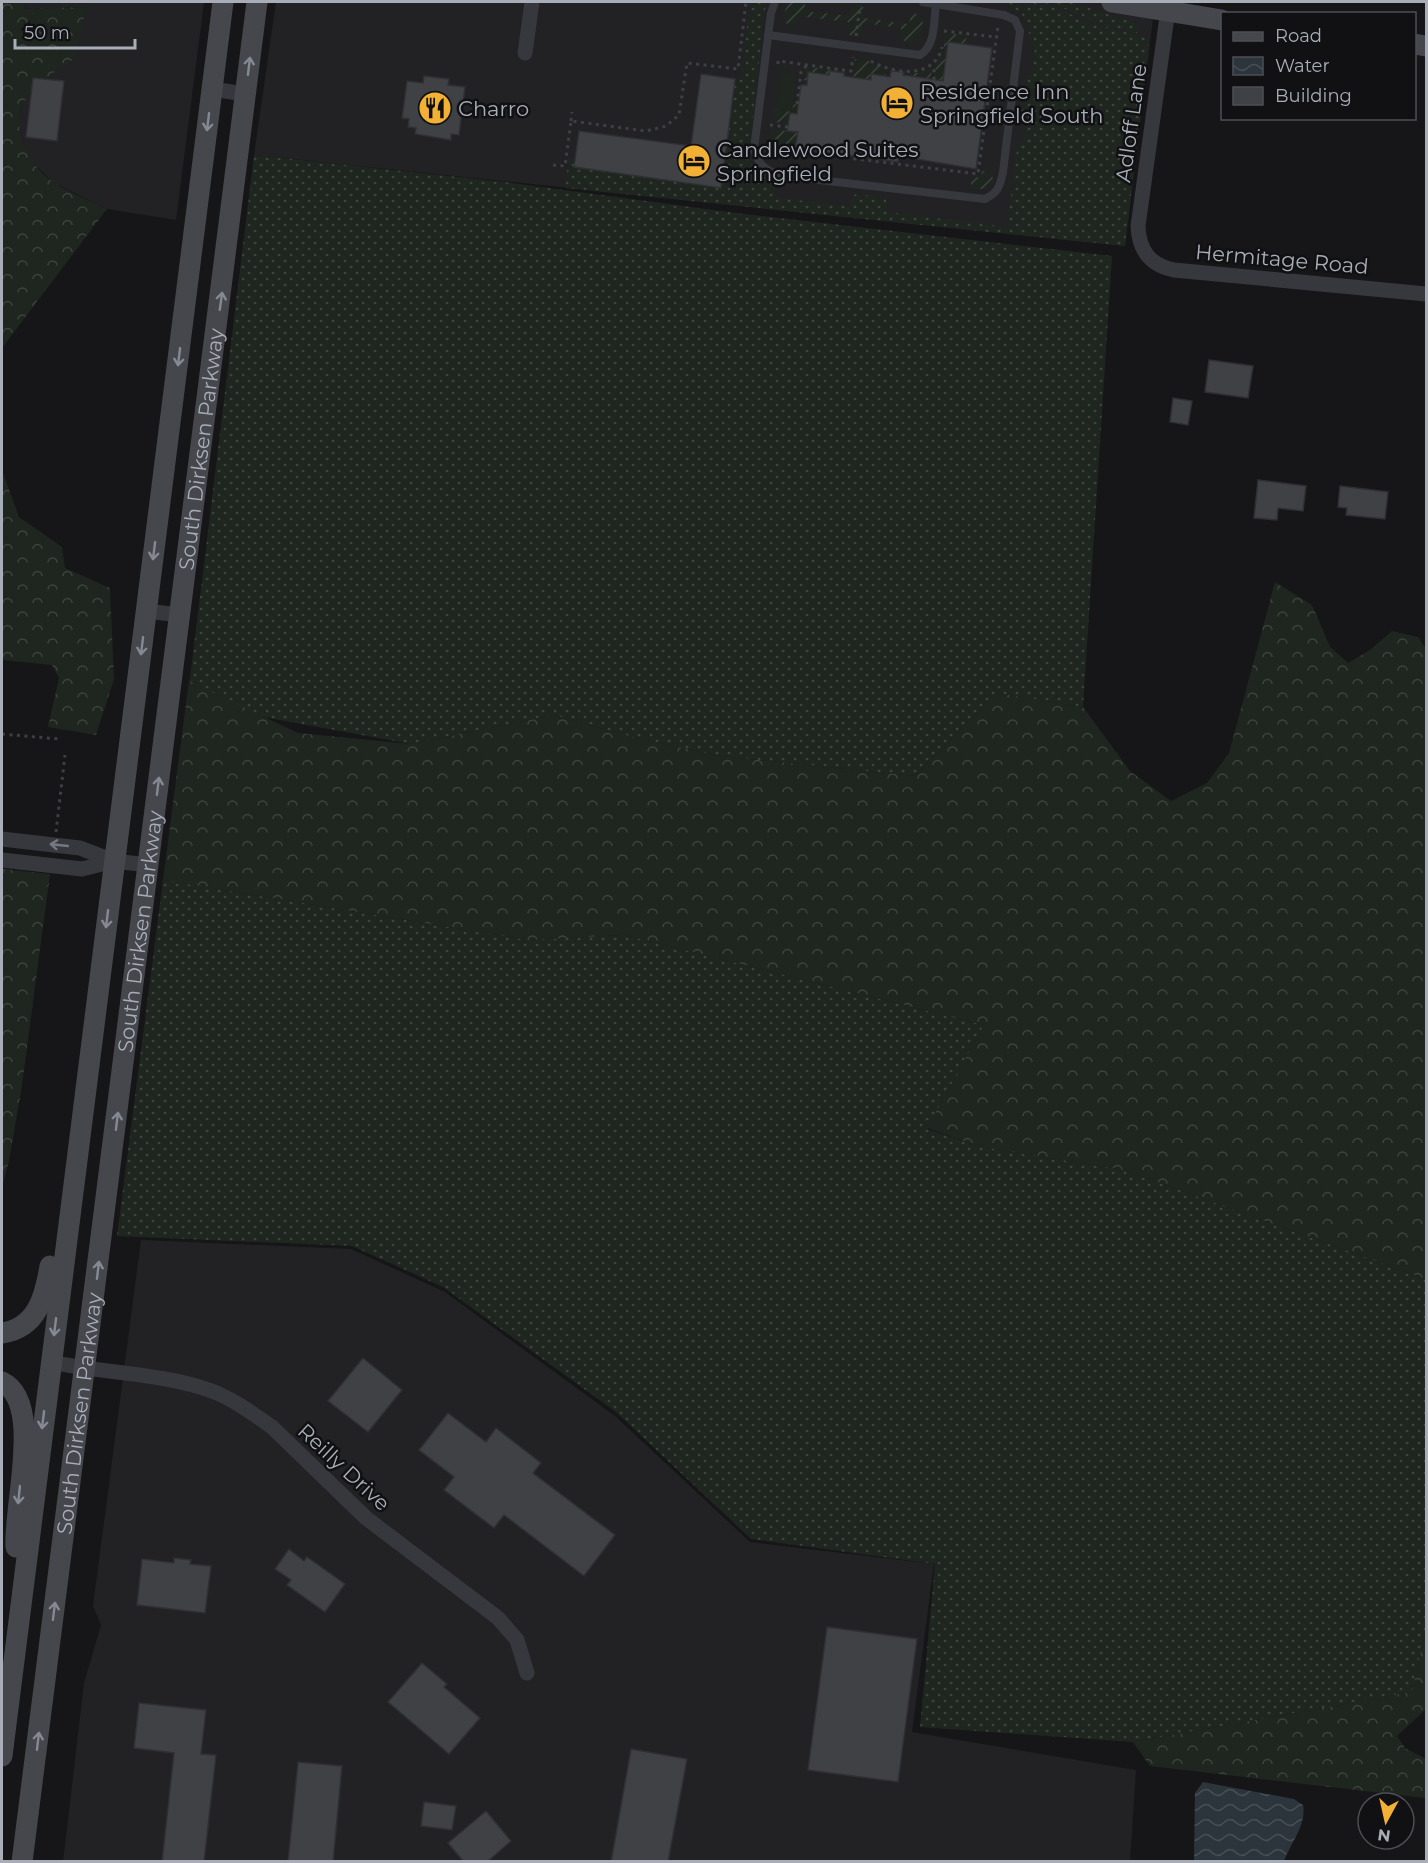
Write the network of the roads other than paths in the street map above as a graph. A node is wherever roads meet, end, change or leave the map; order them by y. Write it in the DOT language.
graph roads {
  1 [pos="223,2"];
  2 [pos="257,2"];
  3 [pos="532,2"];
  4 [pos="775,2"];
  5 [pos="923,2"];
  6 [pos="1112,2"];
  7 [pos="936,3"];
  8 [pos="1168,7"];
  9 [pos="1221,20"];
  10 [pos="768,35"];
  11 [pos="525,53"];
  12 [pos="212,89"];
  13 [pos="245,94"];
  14 [pos="1141,249"];
  15 [pos="1426,294"];
  16 [pos="146,611"];
  17 [pos="180,615"];
  18 [pos="2,839"];
  19 [pos="2,860"];
  20 [pos="114,861"];
  21 [pos="148,865"];
  22 [pos="92,1040"];
  23 [pos="2,1333"];
  24 [pos="51,1362"];
  25 [pos="85,1369"];
  26 [pos="2,1382"];
  27 [pos="21,1603"];
  28 [pos="527,1673"];
  29 [pos="3,1733"];
  30 [pos="2,1756"];
  31 [pos="25,1840"];
  32 [pos="22,1862"];
  33 [pos="27,1862"];
  1 -- 12 [label="main road, South Dirksen Parkway"];
  13 -- 2 [label="main road, South Dirksen Parkway, one-way"];
  3 -- 11 [label="street"];
  4 -- 10 [label="lane"];
  5 -- 7 [label="lane"];
  6 -- 8 [label="main road"];
  7 -- 10 [label="lane"];
  7 -- 10 [label="lane"];
  8 -- 9 [label="main road"];
  8 -- 14 [label="street, Adloff Lane"];
  12 -- 13 [label="street"];
  12 -- 16 [label="main road, South Dirksen Parkway, one-way"];
  17 -- 13 [label="main road, South Dirksen Parkway, one-way"];
  14 -- 15 [label="street, Hermitage Road"];
  16 -- 17 [label="street"];
  16 -- 20 [label="main road, South Dirksen Parkway, one-way"];
  21 -- 17 [label="main road, South Dirksen Parkway, one-way"];
  20 -- 18 [label="street, one-way"];
  19 -- 20 [label="street"];
  20 -- 21 [label="street"];
  20 -- 22 [label="main road, South Dirksen Parkway, one-way"];
  25 -- 21 [label="main road, South Dirksen Parkway, one-way"];
  22 -- 23 [label="main road"];
  22 -- 24 [label="main road, South Dirksen Parkway, one-way"];
  24 -- 25 [label="street, Reilly Drive"];
  24 -- 27 [label="main road, South Dirksen Parkway, one-way"];
  25 -- 28 [label="street, Reilly Drive"];
  31 -- 25 [label="main road, South Dirksen Parkway, one-way"];
  26 -- 27 [label="main road, one-way"];
  27 -- 29 [label="main road, South Dirksen Parkway"];
  29 -- 30 [label="main road, South Dirksen Parkway"];
  31 -- 32 [label="main road, South Dirksen Parkway"];
  31 -- 33 [label="main road"];
}
